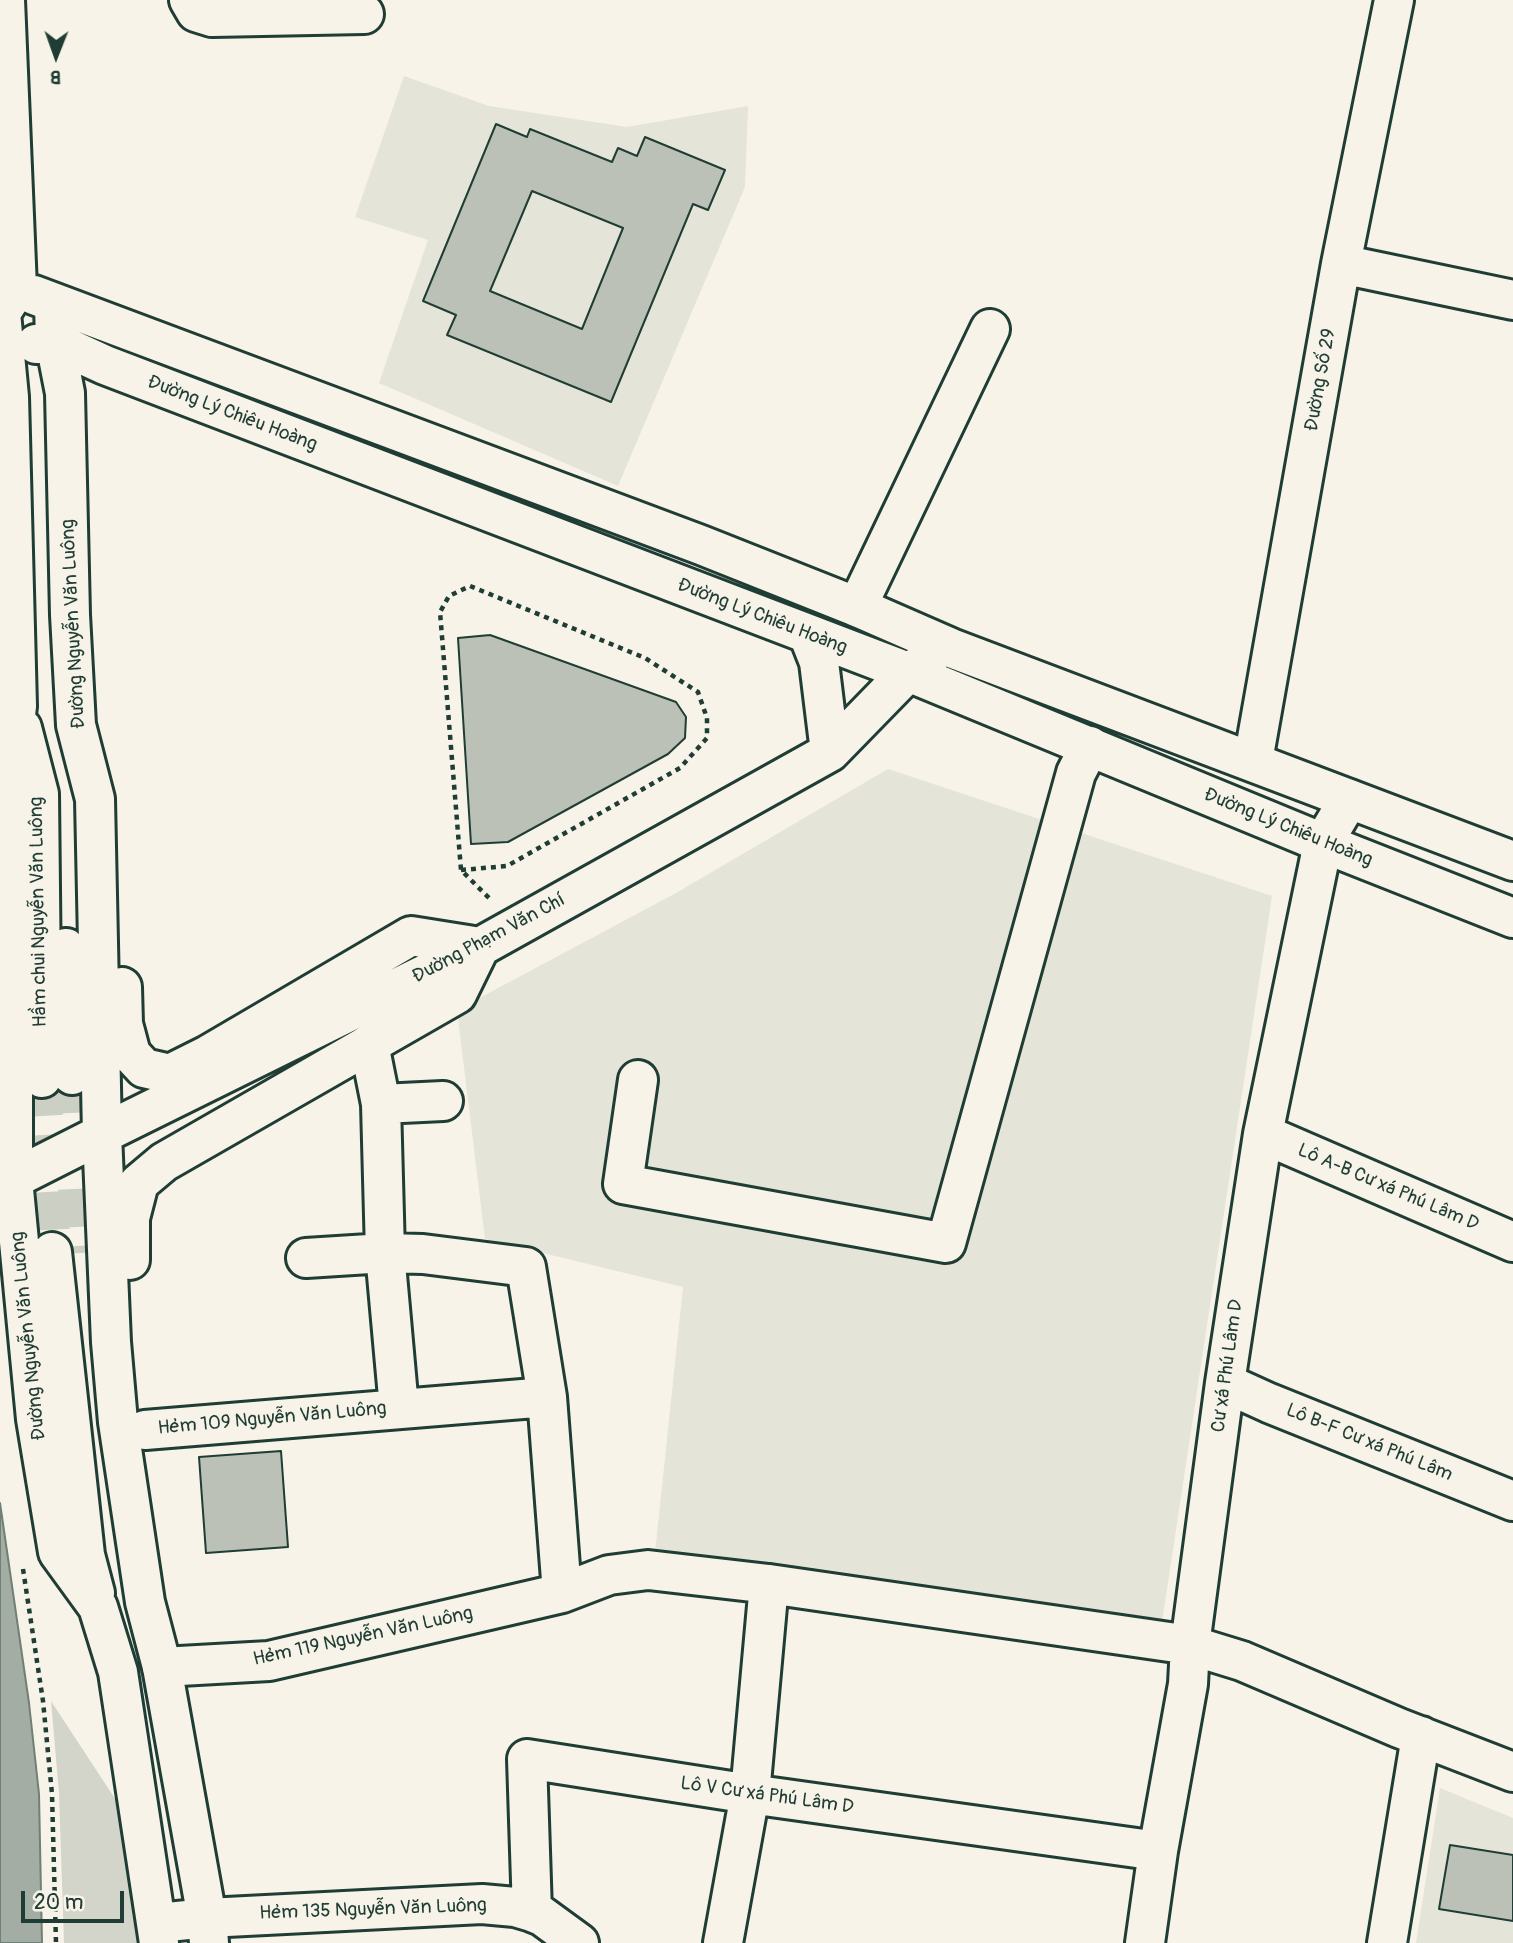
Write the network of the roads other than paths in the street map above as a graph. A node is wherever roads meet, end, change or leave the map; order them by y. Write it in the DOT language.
graph roads {
  1 [pos="5,0"];
  2 [pos="190,0"];
  3 [pos="1394,0"];
  4 [pos="364,13"];
  5 [pos="1341,264"];
  6 [pos="17,288"];
  7 [pos="1513,300"];
  8 [pos="54,304"];
  9 [pos="990,329"];
  10 [pos="55,342"];
  11 [pos="5,348"];
  12 [pos="857,607"];
  13 [pos="808,634"];
  14 [pos="951,648"];
  15 [pos="908,672"];
  16 [pos="17,706"];
  17 [pos="76,725"];
  18 [pos="1090,746"];
  19 [pos="830,752"];
  20 [pos="1253,761"];
  21 [pos="1349,799"];
  22 [pos="1323,843"];
  23 [pos="1513,861"];
  24 [pos="1513,918"];
  25 [pos="480,947"];
  26 [pos="369,1044"];
  27 [pos="638,1080"];
  28 [pos="443,1101"];
  29 [pos="380,1104"];
  30 [pos="102,1134"];
  31 [pos="1263,1134"];
  32 [pos="7,1184"];
  33 [pos="1513,1242"];
  34 [pos="385,1253"];
  35 [pos="306,1258"];
  36 [pos="1225,1383"];
  37 [pos="547,1397"];
  38 [pos="399,1408"];
  39 [pos="145,1430"];
  40 [pos="1513,1501"];
  41 [pos="769,1584"];
  42 [pos="562,1593"];
  43 [pos="145,1602"];
  44 [pos="98,1607"];
  45 [pos="1190,1644"];
  46 [pos="162,1667"];
  47 [pos="1421,1737"];
  48 [pos="1513,1772"];
  49 [pos="750,1794"];
  50 [pos="1158,1851"];
  51 [pos="532,1912"];
  52 [pos="208,1930"];
  53 [pos="158,1933"];
  54 [pos="579,1943"];
  55 [pos="723,1943"];
  56 [pos="1145,1943"];
  57 [pos="1387,1943"];
  1 -- 6 [label="main road, Đường Nguyễn Văn Luông"];
  2 -- 4 [label="main road"];
  3 -- 5 [label="main road, Đường Số 29"];
  5 -- 7 [label="main road"];
  5 -- 20 [label="main road, Đường Số 29"];
  6 -- 8 [label="main road, Đường Lý Chiêu Hoàng"];
  6 -- 11 [label="main road, Đường Nguyễn Văn Luông"];
  8 -- 10 [label="main road, Đường Nguyễn Văn Luông"];
  8 -- 12 [label="main road, Đường Lý Chiêu Hoàng"];
  9 -- 12 [label="main road"];
  10 -- 11 [label="main road"];
  10 -- 13 [label="main road, Đường Lý Chiêu Hoàng"];
  10 -- 17 [label="main road, Đường Nguyễn Văn Luông"];
  11 -- 16 [label="main road, Đường Nguyễn Văn Luông"];
  12 -- 14 [label="main road, Đường Lý Chiêu Hoàng"];
  13 -- 15 [label="main road, Đường Lý Chiêu Hoàng"];
  13 -- 19 [label="main road"];
  14 -- 15 [label="main road, Đường Phạm Văn Chí"];
  14 -- 20 [label="main road, Đường Lý Chiêu Hoàng"];
  15 -- 18 [label="main road, Đường Lý Chiêu Hoàng"];
  15 -- 19 [label="main road, Đường Phạm Văn Chí"];
  16 -- 17 [label="main road, Hầm chui Nguyễn Văn Luông"];
  16 -- 32 [label="main road, Đường Nguyễn Văn Luông"];
  17 -- 25 [label="main road"];
  17 -- 30 [label="main road, Đường Nguyễn Văn Luông"];
  18 -- 22 [label="main road, Đường Lý Chiêu Hoàng"];
  18 -- 27 [label="main road"];
  19 -- 25 [label="main road, Đường Phạm Văn Chí"];
  20 -- 21 [label="main road, Đường Lý Chiêu Hoàng"];
  21 -- 22 [label="main road, Cư xá Phú Lâm D"];
  21 -- 23 [label="main road, Đường Lý Chiêu Hoàng"];
  22 -- 24 [label="main road, Đường Lý Chiêu Hoàng"];
  22 -- 31 [label="main road, Cư xá Phú Lâm D"];
  25 -- 26 [label="main road"];
  25 -- 30 [label="main road, Đường Phạm Văn Chí"];
  26 -- 29 [label="main road, Hẻm 109 Nguyễn Văn Luông"];
  26 -- 39 [label="main road"];
  28 -- 29 [label="main road"];
  29 -- 34 [label="main road, Hẻm 109 Nguyễn Văn Luông"];
  30 -- 32 [label="main road, Đường Phạm Văn Chí"];
  30 -- 43 [label="main road, Đường Nguyễn Văn Luông"];
  31 -- 33 [label="main road, Lô A-B Cư xá Phú Lâm D"];
  31 -- 36 [label="main road, Cư xá Phú Lâm D"];
  32 -- 44 [label="main road, Đường Nguyễn Văn Luông"];
  34 -- 35 [label="main road"];
  34 -- 37 [label="main road"];
  34 -- 38 [label="main road, Hẻm 109 Nguyễn Văn Luông"];
  36 -- 40 [label="main road, Lô B-F Cư xá Phú Lâm"];
  36 -- 45 [label="main road, Cư xá Phú Lâm D"];
  37 -- 38 [label="main road, Hẻm 109 Nguyễn Văn Luông"];
  37 -- 42 [label="main road"];
  38 -- 39 [label="main road, Hẻm 109 Nguyễn Văn Luông"];
  39 -- 43 [label="main road"];
  41 -- 42 [label="main road"];
  41 -- 45 [label="main road"];
  41 -- 49 [label="main road"];
  42 -- 46 [label="main road, Hẻm 119 Nguyễn Văn Luông"];
  43 -- 44 [label="main road"];
  43 -- 46 [label="main road, Đường Nguyễn Văn Luông"];
  44 -- 53 [label="main road, Đường Nguyễn Văn Luông"];
  45 -- 47 [label="main road"];
  45 -- 50 [label="main road, Cư xá Phú Lâm D"];
  46 -- 52 [label="main road, Đường Nguyễn Văn Luông"];
  47 -- 48 [label="main road"];
  47 -- 57 [label="main road"];
  49 -- 50 [label="main road, Lô V Cư xá Phú Lâm D"];
  49 -- 51 [label="main road, Lô V Cư xá Phú Lâm D"];
  49 -- 55 [label="main road"];
  50 -- 56 [label="main road, Cư xá Phú Lâm D"];
  51 -- 52 [label="main road, Hẻm 135 Nguyễn Văn Luông"];
  51 -- 54 [label="main road, Hẻm 135 Nguyễn Văn Luông"];
  52 -- 53 [label="main road, Hẻm 135 Nguyễn Văn Luông"];
}
